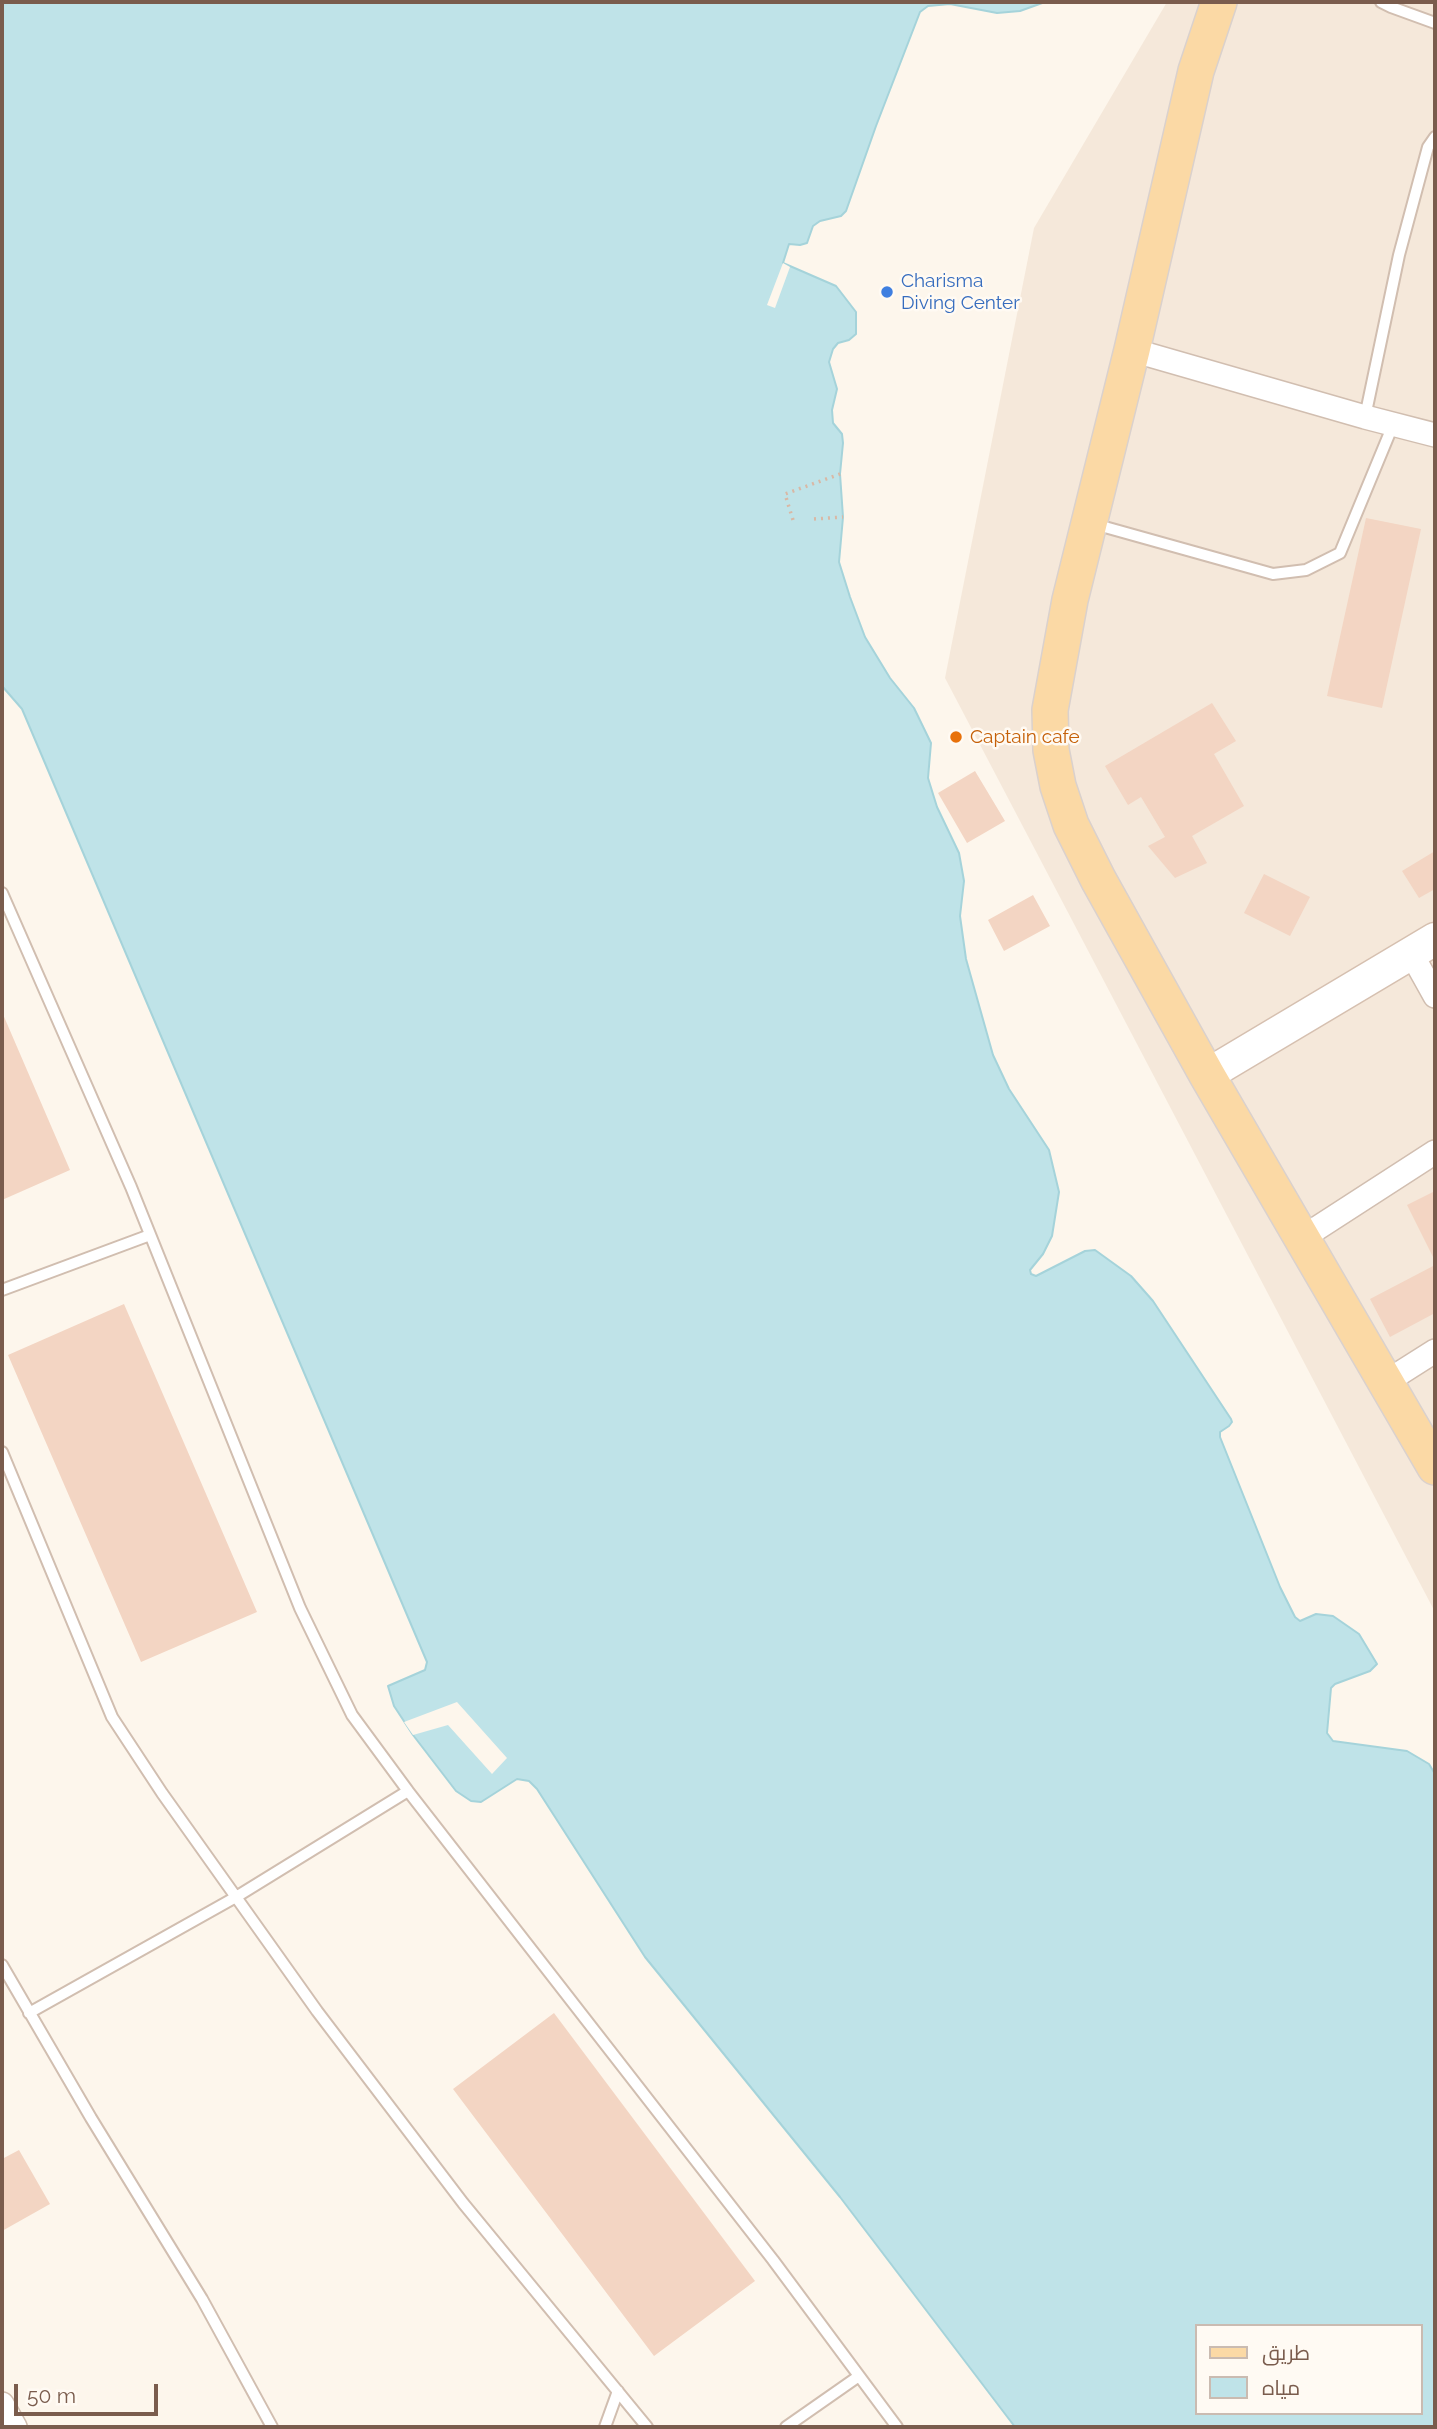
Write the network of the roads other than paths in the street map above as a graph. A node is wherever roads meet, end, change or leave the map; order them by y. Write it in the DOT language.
graph roads {
  1 [pos="1219,2"];
  2 [pos="1381,2"];
  3 [pos="1435,23"];
  4 [pos="1435,137"];
  5 [pos="1132,349"];
  6 [pos="1364,417"];
  7 [pos="1393,425"];
  8 [pos="1435,435"];
  9 [pos="1088,522"];
  10 [pos="2,893"];
  11 [pos="1423,946"];
  12 [pos="1435,996"];
  13 [pos="1207,1075"];
  14 [pos="1435,1152"];
  15 [pos="150,1235"];
  16 [pos="1302,1238"];
  17 [pos="2,1290"];
  18 [pos="1435,1351"];
  19 [pos="1386,1382"];
  20 [pos="2,1452"];
  21 [pos="1435,1467"];
  22 [pos="408,1791"];
  23 [pos="236,1897"];
  24 [pos="2,1965"];
  25 [pos="29,2013"];
  26 [pos="859,2376"];
  27 [pos="618,2391"];
  28 [pos="2,2404"];
  29 [pos="15,2427"];
  30 [pos="272,2427"];
  31 [pos="605,2427"];
  32 [pos="647,2427"];
  33 [pos="786,2427"];
  34 [pos="897,2427"];
  1 -- 5 [label="main road"];
  2 -- 3 [label="lane"];
  4 -- 6 [label="lane"];
  5 -- 6 [label="street"];
  5 -- 9 [label="main road"];
  6 -- 7 [label="street"];
  7 -- 8 [label="street"];
  7 -- 9 [label="lane"];
  9 -- 13 [label="main road"];
  10 -- 15 [label="lane"];
  11 -- 12 [label="street"];
  11 -- 13 [label="street"];
  13 -- 16 [label="main road"];
  14 -- 16 [label="street"];
  15 -- 17 [label="lane"];
  15 -- 22 [label="lane"];
  16 -- 19 [label="main road"];
  18 -- 19 [label="street"];
  19 -- 21 [label="main road"];
  20 -- 23 [label="lane"];
  22 -- 23 [label="lane"];
  22 -- 26 [label="lane"];
  23 -- 25 [label="lane"];
  23 -- 27 [label="lane"];
  24 -- 25 [label="lane"];
  25 -- 30 [label="lane"];
  26 -- 33 [label="lane"];
  26 -- 34 [label="lane"];
  27 -- 31 [label="lane"];
  27 -- 32 [label="lane"];
  28 -- 29 [label="street"];
}
